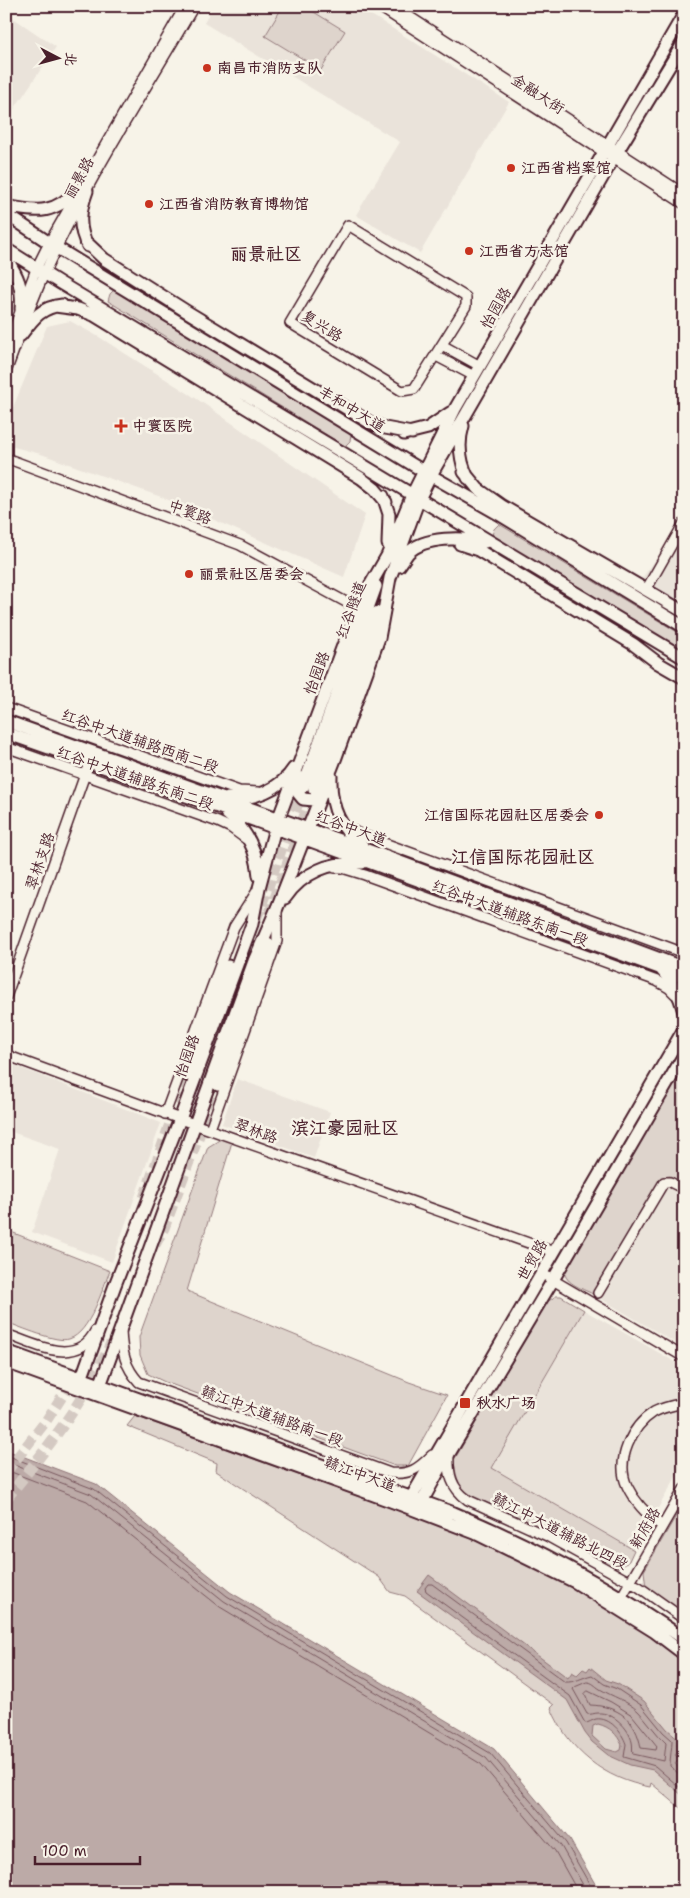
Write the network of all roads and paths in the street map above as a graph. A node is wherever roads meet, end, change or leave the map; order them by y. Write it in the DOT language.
graph roads {
  1 [pos="185,6"];
  2 [pos="194,6"];
  3 [pos="378,6"];
  4 [pos="392,6"];
  5 [pos="684,14"];
  6 [pos="684,42"];
  7 [pos="605,149"];
  8 [pos="615,156"];
  9 [pos="83,190"];
  10 [pos="684,194"];
  11 [pos="6,198"];
  12 [pos="684,204"];
  13 [pos="6,206"];
  14 [pos="34,210"];
  15 [pos="6,214"];
  16 [pos="85,241"];
  17 [pos="53,246"];
  18 [pos="6,249"];
  19 [pos="6,258"];
  20 [pos="6,266"];
  21 [pos="40,271"];
  22 [pos="16,275"];
  23 [pos="124,289"];
  24 [pos="55,306"];
  25 [pos="21,309"];
  26 [pos="106,311"];
  27 [pos="21,334"];
  28 [pos="442,346"];
  29 [pos="6,349"];
  30 [pos="436,356"];
  31 [pos="477,371"];
  32 [pos="6,372"];
  33 [pos="455,409"];
  34 [pos="466,416"];
  35 [pos="354,427"];
  36 [pos="412,434"];
  37 [pos="348,456"];
  38 [pos="6,458"];
  39 [pos="464,472"];
  40 [pos="427,473"];
  41 [pos="416,497"];
  42 [pos="386,502"];
  43 [pos="502,516"];
  44 [pos="684,523"];
  45 [pos="431,542"];
  46 [pos="494,544"];
  47 [pos="387,556"];
  48 [pos="390,578"];
  49 [pos="646,590"];
  50 [pos="357,608"];
  51 [pos="684,612"];
  52 [pos="684,628"];
  53 [pos="684,658"];
  54 [pos="684,678"];
  55 [pos="6,708"];
  56 [pos="6,721"];
  57 [pos="6,733"];
  58 [pos="6,747"];
  59 [pos="336,757"];
  60 [pos="300,758"];
  61 [pos="89,763"];
  62 [pos="84,776"];
  63 [pos="266,792"];
  64 [pos="214,800"];
  65 [pos="339,819"];
  66 [pos="276,823"];
  67 [pos="306,834"];
  68 [pos="251,842"];
  69 [pos="381,855"];
  70 [pos="371,863"];
  71 [pos="322,868"];
  72 [pos="258,888"];
  73 [pos="278,908"];
  74 [pos="684,953"];
  75 [pos="684,960"];
  76 [pos="663,964"];
  77 [pos="684,968"];
  78 [pos="684,977"];
  79 [pos="6,997"];
  80 [pos="682,1007"];
  81 [pos="684,1029"];
  82 [pos="6,1055"];
  83 [pos="684,1055"];
  84 [pos="187,1075"];
  85 [pos="218,1085"];
  86 [pos="165,1114"];
  87 [pos="180,1119"];
  88 [pos="194,1124"];
  89 [pos="210,1129"];
  90 [pos="684,1189"];
  91 [pos="554,1252"];
  92 [pos="542,1274"];
  93 [pos="553,1280"];
  94 [pos="115,1285"];
  95 [pos="598,1292"];
  96 [pos="121,1330"];
  97 [pos="6,1334"];
  98 [pos="6,1352"];
  99 [pos="684,1358"];
  100 [pos="6,1362"];
  101 [pos="80,1383"];
  102 [pos="99,1390"];
  103 [pos="684,1403"];
  104 [pos="446,1448"];
  105 [pos="684,1489"];
  106 [pos="414,1504"];
  107 [pos="662,1526"];
  108 [pos="630,1582"];
  109 [pos="618,1602"];
  110 [pos="684,1619"];
  111 [pos="684,1639"];
  112 [pos="684,1654"];
  1 -- 9 [label="street, 丽景路"];
  2 -- 9 [label="street, 丽景路"];
  3 -- 7 [label="street, 金融大街"];
  4 -- 7 [label="street, 金融大街"];
  5 -- 7 [label="main road, 怡园路"];
  6 -- 8 [label="main road, 怡园路"];
  7 -- 8 [label="street, 金融大街"];
  7 -- 31 [label="main road, 怡园路"];
  8 -- 10 [label="street, 金融大街"];
  8 -- 12 [label="street, 金融大街"];
  8 -- 34 [label="main road, 怡园路"];
  9 -- 14 [label="main road"];
  9 -- 16 [label="main road"];
  9 -- 17 [label="street, 丽景路"];
  11 -- 14 [label="main road"];
  13 -- 14 [label="main road"];
  15 -- 17 [label="main road, 丰和中大道"];
  16 -- 23 [label="main road"];
  16 -- 36 [label="main road"];
  17 -- 21 [label="street, 丽景路"];
  17 -- 23 [label="main road, 丰和中大道"];
  18 -- 21 [label="main road"];
  19 -- 22 [label="main road"];
  20 -- 22 [label="main road"];
  21 -- 25 [label="street, 丽景路"];
  21 -- 26 [label="main road"];
  21 -- 27 [label="street, 丽景路"];
  22 -- 25 [label="main road"];
  23 -- 35 [label="main road, 丰和中大道"];
  24 -- 26 [label="main road"];
  24 -- 27 [label="main road"];
  24 -- 42 [label="main road"];
  25 -- 29 [label="street, 丽景路"];
  26 -- 37 [label="main road"];
  27 -- 32 [label="street, 丽景路"];
  28 -- 30 [label="street, 复兴路"];
  28 -- 30 [label="street, 复兴路"];
  28 -- 31 [label="street"];
  30 -- 31 [label="street"];
  31 -- 33 [label="main road, 怡园路"];
  33 -- 36 [label="main road"];
  33 -- 40 [label="main road, 怡园路"];
  34 -- 39 [label="main road"];
  34 -- 40 [label="main road, 怡园路"];
  35 -- 36 [label="main road"];
  35 -- 40 [label="main road, 丰和中大道"];
  37 -- 41 [label="main road"];
  37 -- 42 [label="main road"];
  38 -- 50 [label="street, 中寰路"];
  39 -- 43 [label="main road"];
  39 -- 49 [label="main road"];
  40 -- 41 [label="main road, 怡园路"];
  40 -- 43 [label="main road, 丰和中大道"];
  41 -- 46 [label="main road"];
  41 -- 47 [label="main road, 怡园路"];
  41 -- 48 [label="main road, 怡园路"];
  42 -- 47 [label="main road"];
  43 -- 52 [label="main road, 丰和中大道"];
  44 -- 49 [label="street"];
  45 -- 46 [label="main road"];
  45 -- 48 [label="main road"];
  45 -- 54 [label="main road"];
  46 -- 53 [label="main road"];
  47 -- 48 [label="main road, 红谷隧道"];
  47 -- 50 [label="main road, 怡园路"];
  48 -- 59 [label="main road, 怡园路"];
  49 -- 51 [label="main road"];
  50 -- 60 [label="main road, 怡园路"];
  55 -- 63 [label="street, 红谷中大道辅路西南二段"];
  56 -- 64 [label="main road, 红谷中大道"];
  57 -- 61 [label="main road, 红谷中大道"];
  58 -- 62 [label="street, 红谷中大道辅路东南二段"];
  59 -- 60 [label="main road"];
  59 -- 65 [label="main road"];
  59 -- 67 [label="main road, 怡园路"];
  60 -- 63 [label="main road"];
  60 -- 66 [label="main road, 怡园路"];
  61 -- 62 [label="street, 翠林支路"];
  61 -- 64 [label="main road, 红谷中大道"];
  62 -- 68 [label="street, 红谷中大道辅路东南二段"];
  62 -- 79 [label="street, 翠林支路"];
  63 -- 64 [label="main road"];
  64 -- 66 [label="main road, 红谷中大道"];
  64 -- 68 [label="main road"];
  65 -- 69 [label="main road"];
  65 -- 74 [label="street"];
  66 -- 67 [label="main road, 红谷中大道"];
  66 -- 72 [label="main road, 怡园路"];
  67 -- 69 [label="main road, 红谷中大道"];
  67 -- 70 [label="main road, 红谷中大道"];
  67 -- 73 [label="main road, 怡园路"];
  68 -- 72 [label="main road"];
  69 -- 76 [label="main road, 红谷中大道"];
  70 -- 71 [label="main road"];
  70 -- 76 [label="main road, 红谷中大道"];
  71 -- 73 [label="main road"];
  71 -- 80 [label="street, 红谷中大道辅路东南一段"];
  72 -- 84 [label="main road"];
  72 -- 86 [label="street"];
  72 -- 87 [label="main road, 怡园路"];
  73 -- 85 [label="main road"];
  73 -- 88 [label="main road, 怡园路"];
  73 -- 89 [label="street"];
  75 -- 76 [label="main road"];
  76 -- 77 [label="main road, 红谷中大道"];
  76 -- 78 [label="main road, 红谷中大道"];
  76 -- 80 [label="main road"];
  81 -- 91 [label="main road, 世贸路"];
  82 -- 86 [label="street, 翠林路"];
  83 -- 93 [label="main road, 世贸路"];
  86 -- 87 [label="street, 翠林路"];
  87 -- 88 [label="street, 翠林路"];
  87 -- 94 [label="main road, 怡园路"];
  88 -- 89 [label="street, 翠林路"];
  88 -- 96 [label="main road, 怡园路"];
  89 -- 91 [label="street, 翠林路"];
  90 -- 95 [label="street"];
  91 -- 92 [label="main road, 世贸路"];
  92 -- 93 [label="street"];
  92 -- 104 [label="main road, 世贸路"];
  93 -- 99 [label="street"];
  93 -- 104 [label="main road, 世贸路"];
  94 -- 97 [label="street"];
  94 -- 101 [label="main road, 怡园路"];
  96 -- 102 [label="main road, 怡园路"];
  96 -- 104 [label="street, 赣江中大道辅路南一段"];
  98 -- 101 [label="main road, 赣江中大道"];
  100 -- 101 [label="main road, 赣江中大道"];
  101 -- 102 [label="main road, 赣江中大道"];
  102 -- 106 [label="main road, 赣江中大道"];
  103 -- 107 [label="street"];
  104 -- 106 [label="main road, 世贸路"];
  104 -- 108 [label="street, 赣江中大道辅路北四段"];
  105 -- 107 [label="street, 新府路"];
  106 -- 109 [label="main road, 赣江中大道"];
  107 -- 108 [label="street, 新府路"];
  108 -- 109 [label="street, 新府路"];
  108 -- 110 [label="street, 赣江中大道辅路北四段"];
  109 -- 111 [label="main road, 赣江中大道"];
  109 -- 112 [label="main road, 赣江中大道"];
}
